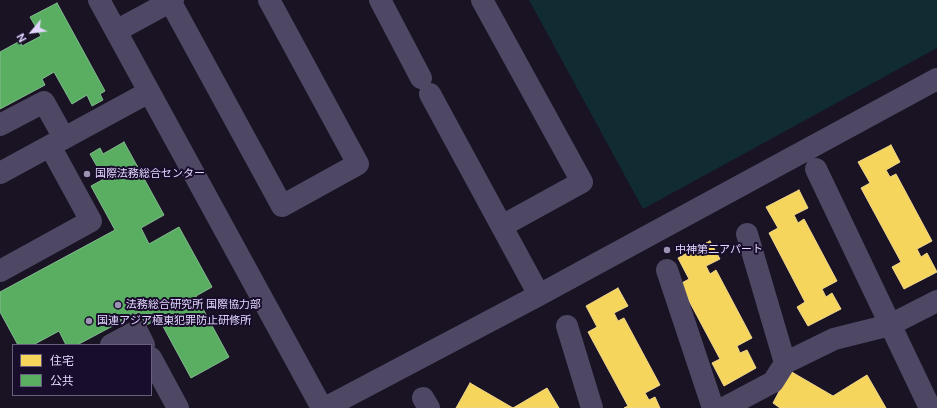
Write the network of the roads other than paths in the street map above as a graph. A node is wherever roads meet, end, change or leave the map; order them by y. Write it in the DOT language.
graph roads {
  1 [pos="99,0"];
  2 [pos="269,0"];
  3 [pos="380,0"];
  4 [pos="482,0"];
  5 [pos="171,1"];
  6 [pos="116,31"];
  7 [pos="937,79"];
  8 [pos="149,92"];
  9 [pos="0,125"];
  10 [pos="57,142"];
  11 [pos="816,169"];
  12 [pos="0,173"];
  13 [pos="502,226"];
  14 [pos="747,234"];
  15 [pos="667,270"];
  16 [pos="0,271"];
  17 [pos="539,295"];
  18 [pos="937,300"];
  19 [pos="890,325"];
  20 [pos="567,326"];
  21 [pos="113,344"];
  22 [pos="144,344"];
  23 [pos="152,362"];
  24 [pos="785,363"];
  25 [pos="159,386"];
  26 [pos="178,408"];
  27 [pos="323,408"];
  28 [pos="592,408"];
  29 [pos="713,408"];
  30 [pos="724,408"];
  31 [pos="930,408"];
  1 -- 6 [label="street"];
  2 -- 5 [label="street"];
  3 -- 13 [label="street"];
  4 -- 13 [label="street"];
  5 -- 6 [label="street"];
  6 -- 8 [label="street"];
  7 -- 17 [label="street"];
  8 -- 10 [label="street"];
  8 -- 27 [label="street"];
  9 -- 10 [label="street"];
  10 -- 12 [label="street"];
  10 -- 16 [label="street"];
  11 -- 19 [label="street"];
  13 -- 17 [label="street"];
  14 -- 24 [label="street"];
  15 -- 29 [label="street"];
  17 -- 27 [label="street"];
  18 -- 19 [label="street"];
  19 -- 24 [label="street"];
  19 -- 31 [label="street"];
  20 -- 28 [label="street"];
  21 -- 22 [label="street"];
  23 -- 25 [label="street"];
  24 -- 30 [label="street"];
  25 -- 26 [label="street"];
}
